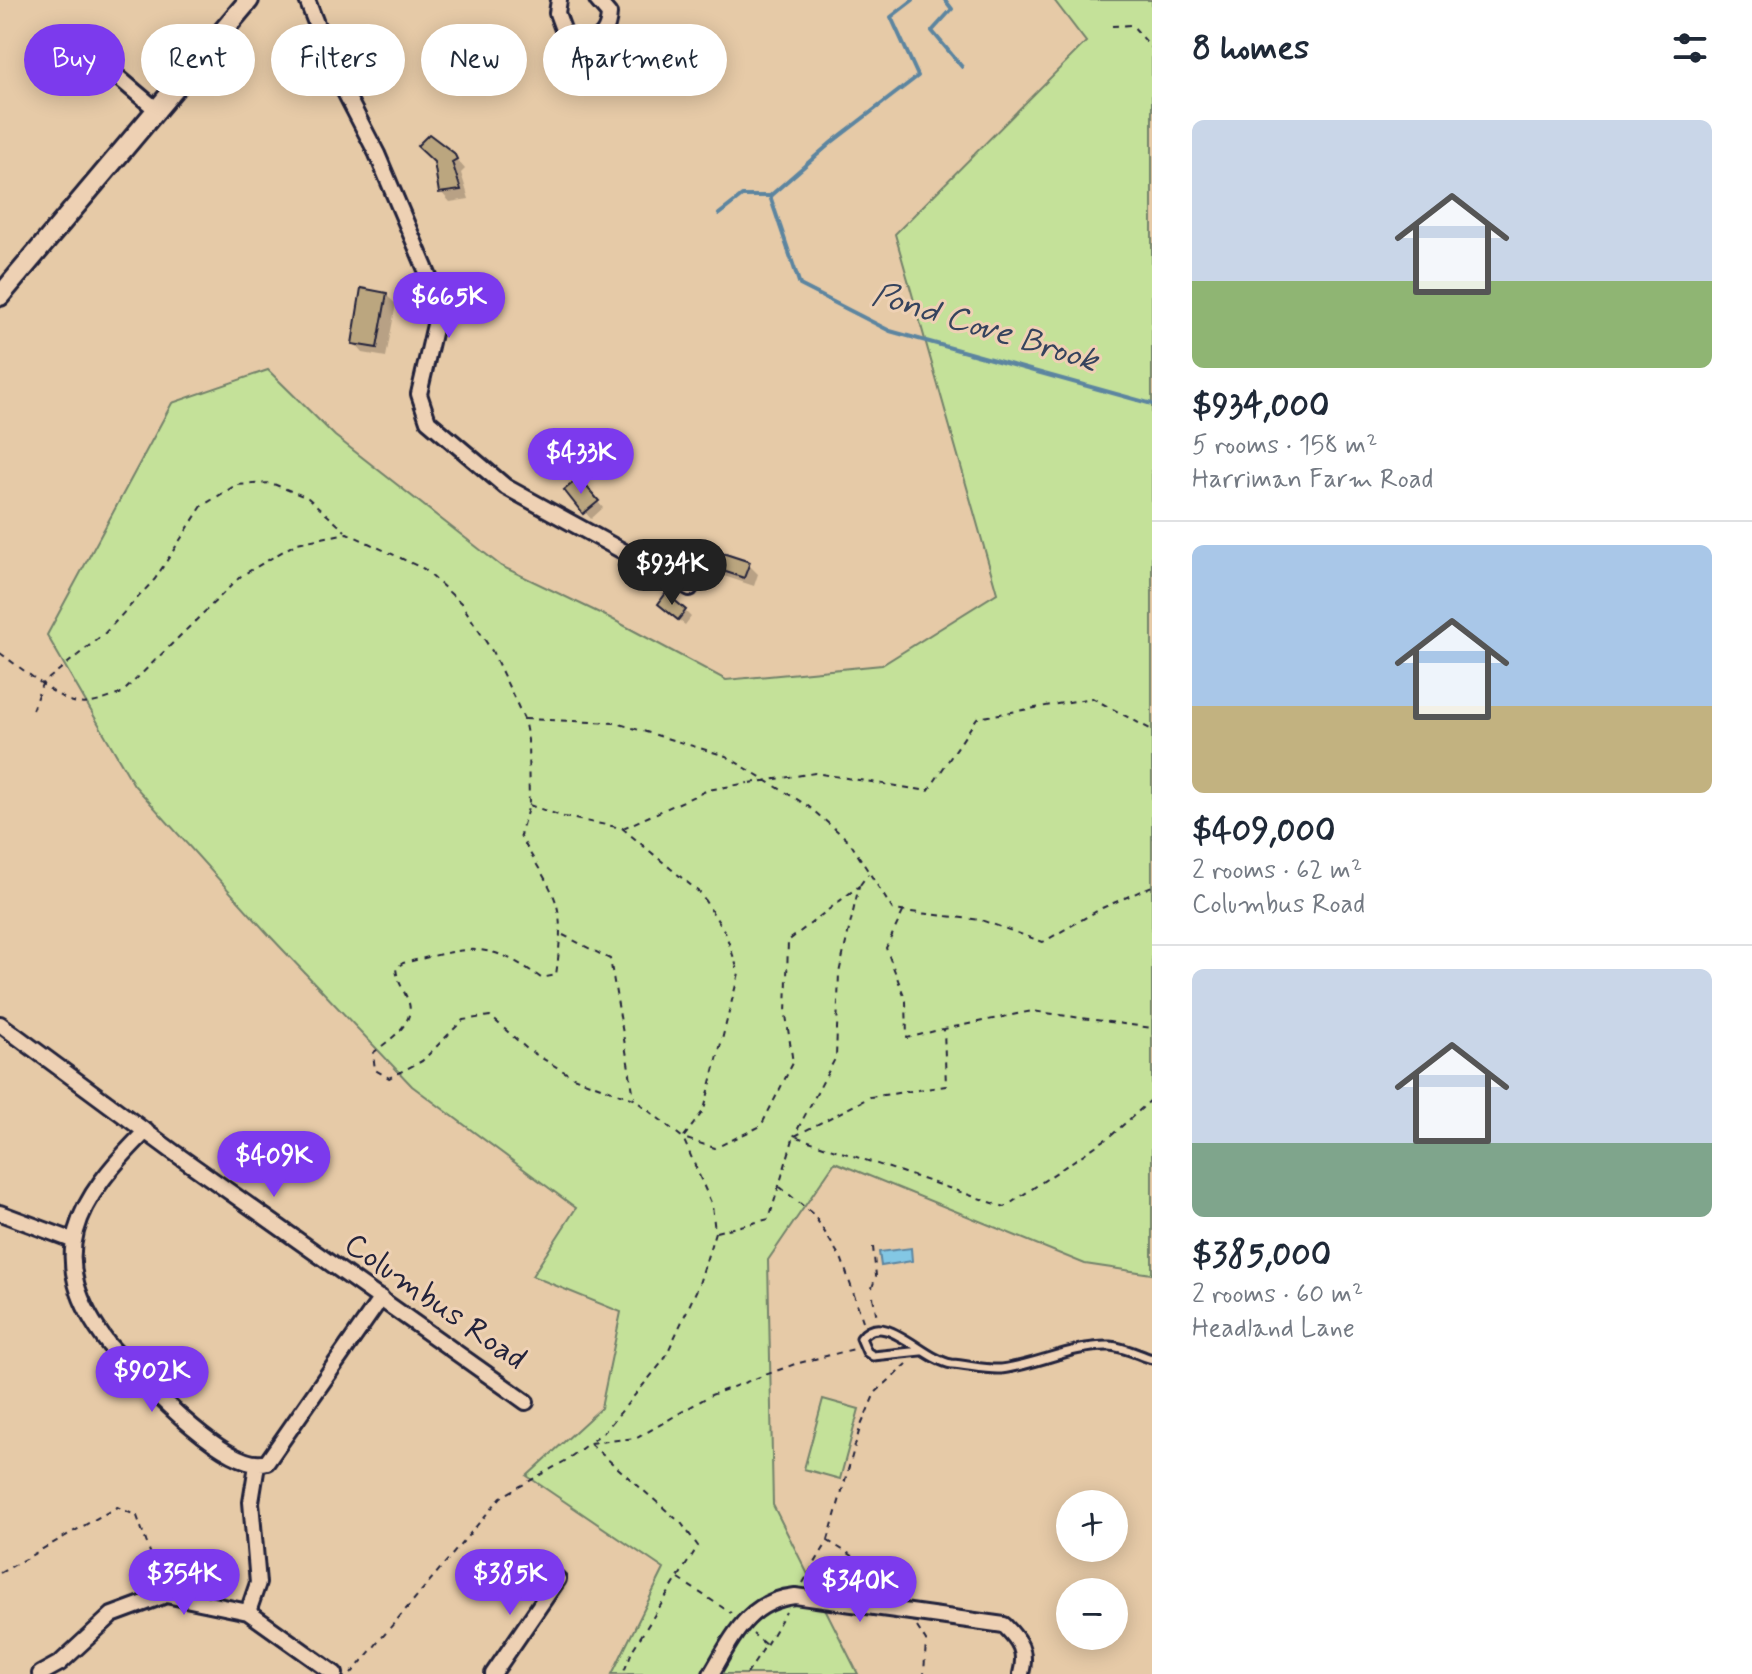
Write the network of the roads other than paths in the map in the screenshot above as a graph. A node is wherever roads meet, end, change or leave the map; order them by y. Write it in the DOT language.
graph roads {
  1 [pos="249,0"];
  2 [pos="307,0"];
  3 [pos="559,0"];
  4 [pos="597,0"];
  5 [pos="125,83"];
  6 [pos="158,111"];
  7 [pos="0,296"];
  8 [pos="690,588"];
  9 [pos="0,1024"];
  10 [pos="146,1131"];
  11 [pos="0,1213"];
  12 [pos="72,1240"];
  13 [pos="381,1298"];
  14 [pos="921,1351"];
  15 [pos="1152,1359"];
  16 [pos="526,1402"];
  17 [pos="257,1465"];
  18 [pos="558,1579"];
  19 [pos="248,1612"];
  20 [pos="40,1674"];
  21 [pos="335,1674"];
  22 [pos="493,1674"];
  23 [pos="711,1674"];
  24 [pos="1021,1674"];
  1 -- 6 [label="street"];
  2 -- 8 [label="street"];
  3 -- 4 [label="street"];
  5 -- 6 [label="street"];
  6 -- 7 [label="street"];
  9 -- 10 [label="street, Columbus Road"];
  10 -- 12 [label="street"];
  10 -- 13 [label="street, Columbus Road"];
  11 -- 12 [label="street"];
  12 -- 17 [label="street"];
  13 -- 16 [label="street, Columbus Road"];
  13 -- 17 [label="street"];
  14 -- 14 [label="lane"];
  14 -- 15 [label="lane"];
  17 -- 19 [label="street"];
  18 -- 22 [label="street"];
  19 -- 20 [label="street"];
  19 -- 21 [label="street"];
  23 -- 24 [label="street"];
}
